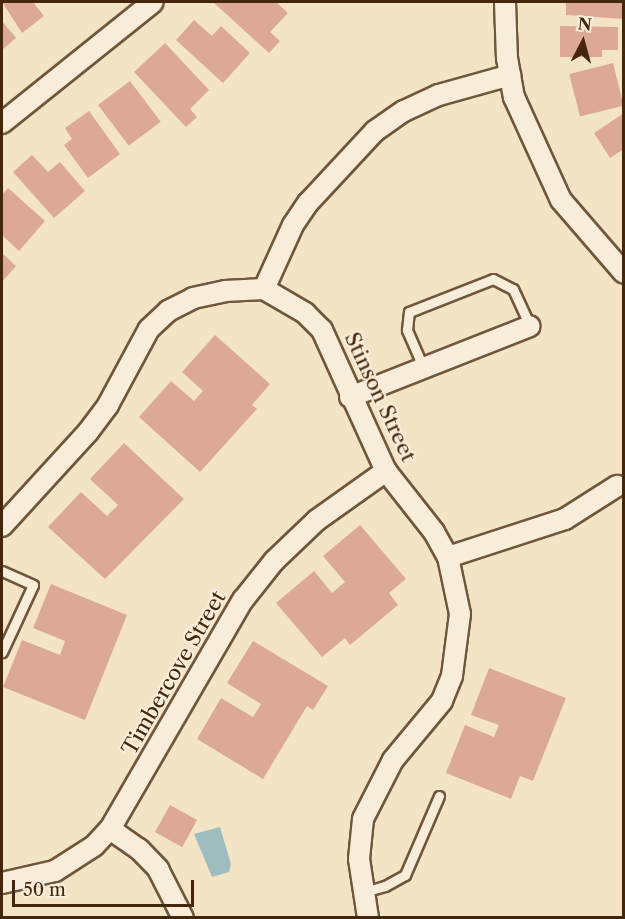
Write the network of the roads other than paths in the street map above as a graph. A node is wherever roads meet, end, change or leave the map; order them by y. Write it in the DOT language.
graph roads {
  1 [pos="153,2"];
  2 [pos="505,2"];
  3 [pos="510,75"];
  4 [pos="2,123"];
  5 [pos="624,273"];
  6 [pos="264,289"];
  7 [pos="530,326"];
  8 [pos="424,369"];
  9 [pos="350,397"];
  10 [pos="386,471"];
  11 [pos="617,486"];
  12 [pos="2,526"];
  13 [pos="448,557"];
  14 [pos="2,571"];
  15 [pos="2,652"];
  16 [pos="439,796"];
  17 [pos="110,829"];
  18 [pos="2,883"];
  19 [pos="364,892"];
  20 [pos="183,918"];
  21 [pos="368,918"];
  1 -- 4 [label="street"];
  2 -- 3 [label="street"];
  3 -- 5 [label="street"];
  3 -- 6 [label="street"];
  6 -- 9 [label="street, Stinson Street"];
  6 -- 12 [label="street"];
  7 -- 8 [label="street"];
  7 -- 8 [label="lane"];
  8 -- 9 [label="street"];
  9 -- 10 [label="street, Stinson Street"];
  10 -- 13 [label="street, Stinson Street"];
  10 -- 17 [label="street, Timbercove Street"];
  11 -- 13 [label="street"];
  13 -- 19 [label="street, Stinson Street"];
  14 -- 15 [label="lane"];
  16 -- 19 [label="lane"];
  17 -- 18 [label="street, Timbercove Street"];
  17 -- 20 [label="street"];
  19 -- 21 [label="street, Stinson Street"];
}
